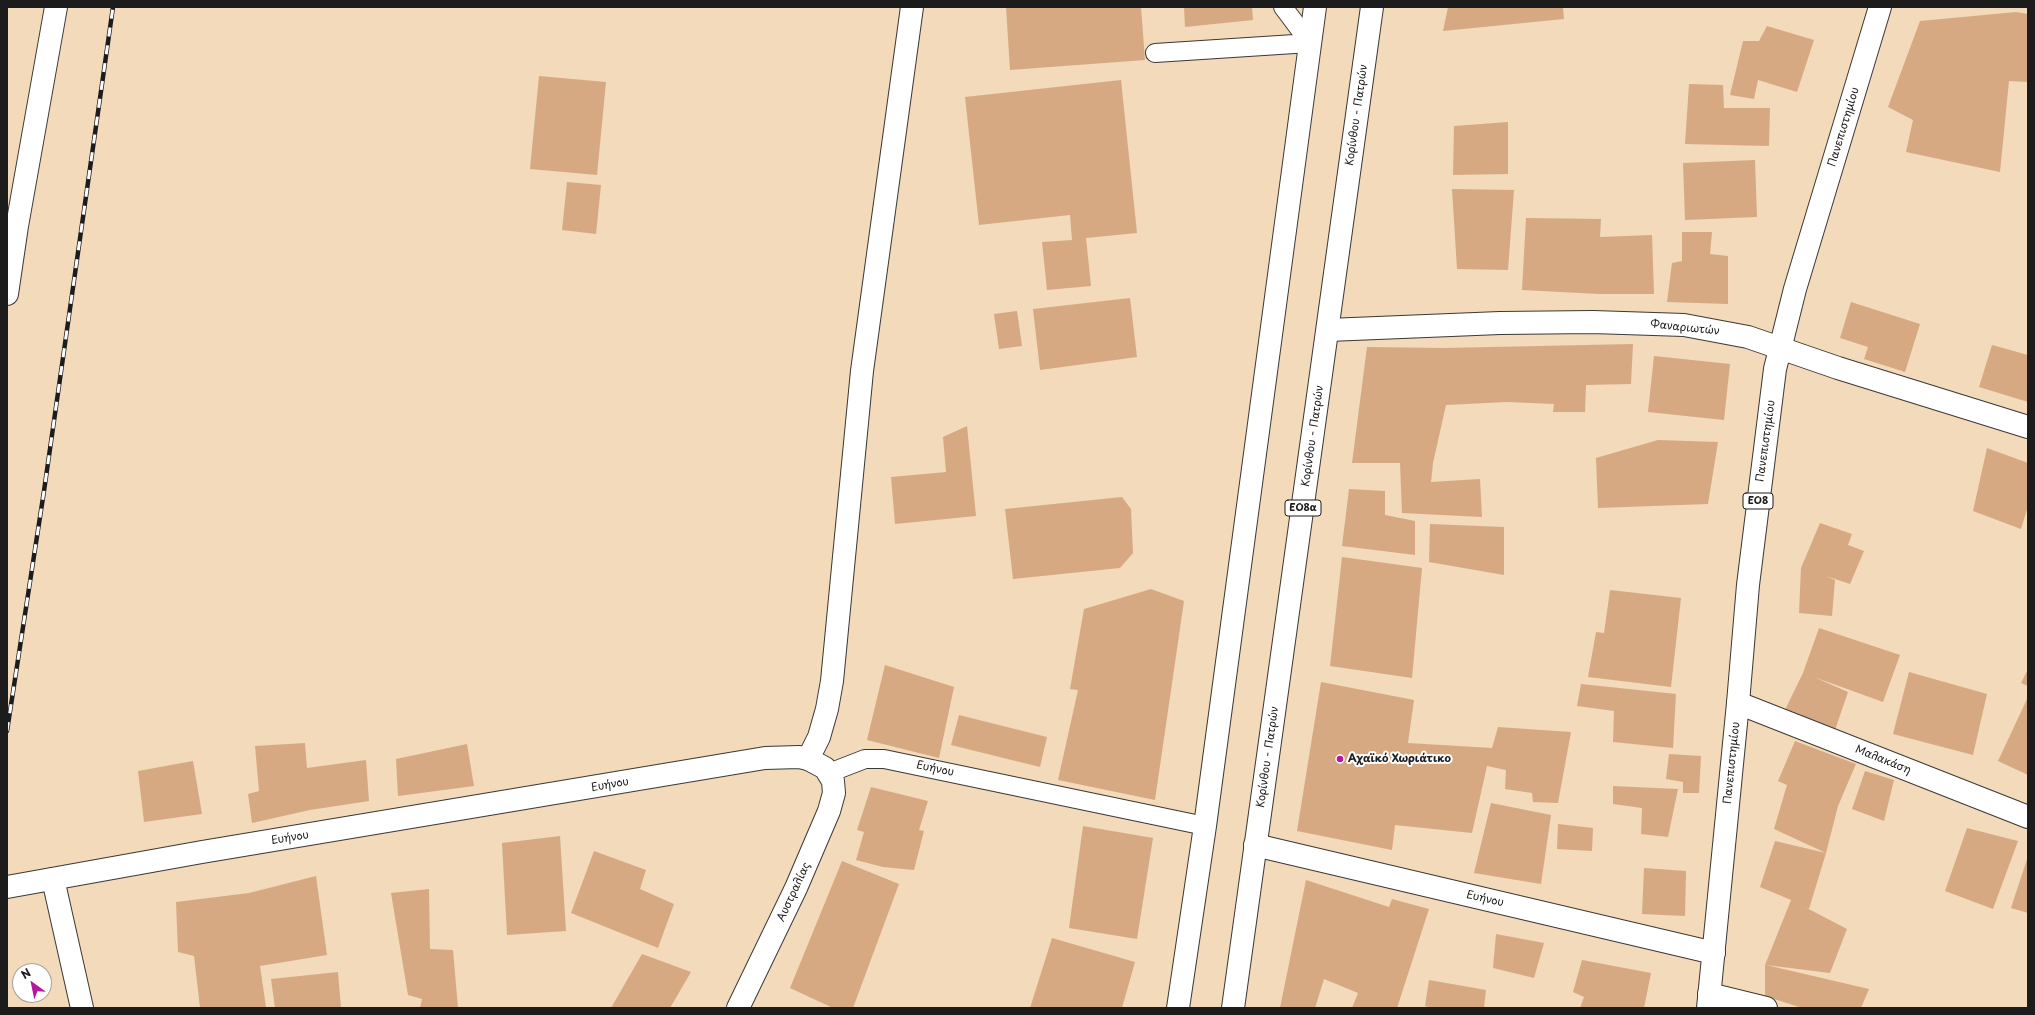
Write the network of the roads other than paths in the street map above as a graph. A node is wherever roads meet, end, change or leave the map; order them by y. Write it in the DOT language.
graph roads {
  1 [pos="56,7"];
  2 [pos="912,7"];
  3 [pos="1284,7"];
  4 [pos="1315,7"];
  5 [pos="1372,7"];
  6 [pos="1880,7"];
  7 [pos="1310,43"];
  8 [pos="1155,53"];
  9 [pos="7,294"];
  10 [pos="1328,330"];
  11 [pos="1780,347"];
  12 [pos="2028,427"];
  13 [pos="1738,703"];
  14 [pos="808,759"];
  15 [pos="829,773"];
  16 [pos="2028,817"];
  17 [pos="1205,826"];
  18 [pos="1256,845"];
  19 [pos="53,879"];
  20 [pos="7,887"];
  21 [pos="1714,953"];
  22 [pos="1708,1001"];
  23 [pos="82,1008"];
  24 [pos="738,1008"];
  25 [pos="1178,1008"];
  26 [pos="1233,1008"];
  27 [pos="1766,1008"];
  1 -- 9 [label="main road"];
  2 -- 14 [label="main road"];
  3 -- 7 [label="lane"];
  4 -- 7 [label="main road"];
  5 -- 10 [label="main road, Κορίνθου - Πατρών / ΕΟ8α"];
  6 -- 11 [label="main road, Πανεπιστημίου / ΕΟ8"];
  7 -- 8 [label="lane"];
  7 -- 17 [label="main road"];
  10 -- 11 [label="main road, Φαναριωτών"];
  10 -- 18 [label="main road, Κορίνθου - Πατρών / ΕΟ8α"];
  11 -- 12 [label="main road, Φαναριωτών"];
  11 -- 13 [label="main road, Πανεπιστημίου / ΕΟ8"];
  13 -- 16 [label="main road, Μαλακάση"];
  13 -- 21 [label="main road, Πανεπιστημίου / ΕΟ8"];
  14 -- 15 [label="main road, Ευήνου"];
  14 -- 19 [label="main road, Ευήνου"];
  15 -- 17 [label="lane, Ευήνου"];
  15 -- 24 [label="main road, Αυστραλίας"];
  17 -- 25 [label="main road"];
  18 -- 21 [label="main road, Ευήνου"];
  18 -- 26 [label="main road, Κορίνθου - Πατρών / ΕΟ8α"];
  19 -- 20 [label="main road, Ευήνου"];
  19 -- 23 [label="main road"];
  21 -- 22 [label="main road, Πανεπιστημίου / ΕΟ8"];
  22 -- 27 [label="main road"];
}
